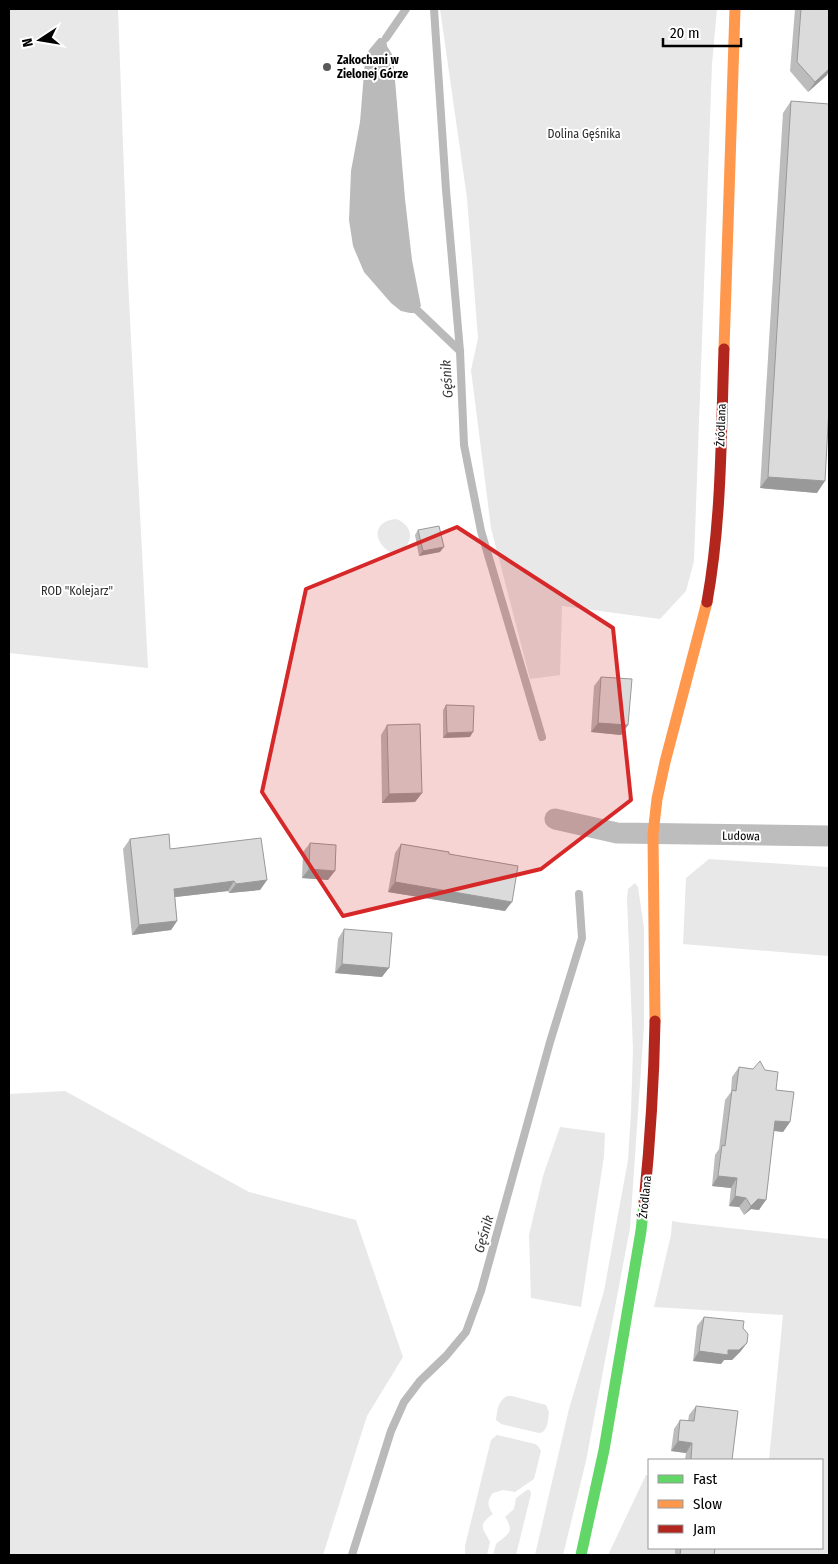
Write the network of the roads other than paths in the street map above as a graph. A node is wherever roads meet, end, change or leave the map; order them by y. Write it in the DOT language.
graph roads {
  1 [pos="735,9"];
  2 [pos="555,820"];
  3 [pos="653,834"];
  4 [pos="829,836"];
  5 [pos="581,1555"];
  1 -- 3 [label="street, Źródlana"];
  2 -- 3 [label="street"];
  3 -- 4 [label="street, Ludowa"];
  3 -- 5 [label="street, Źródlana"];
}
